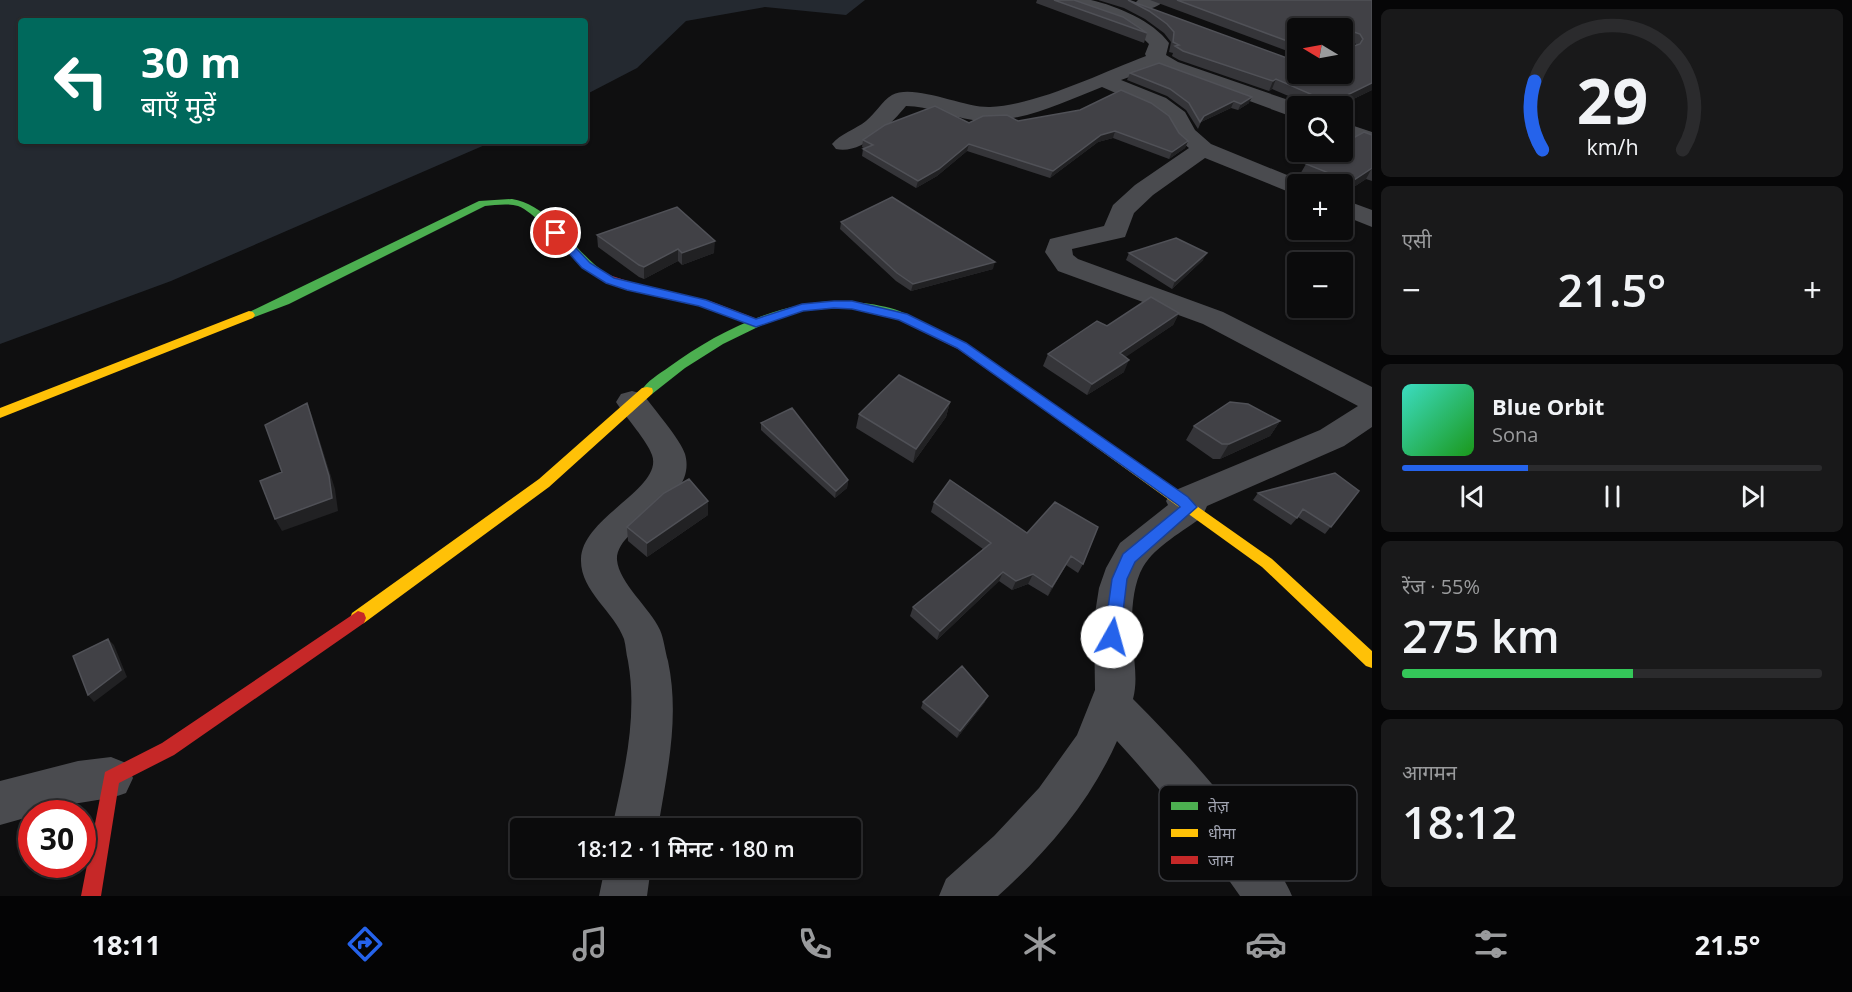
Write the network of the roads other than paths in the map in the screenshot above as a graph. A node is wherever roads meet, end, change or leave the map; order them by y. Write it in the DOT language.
graph roads {
  1 [pos="1080,1"];
  2 [pos="1158,59"];
  3 [pos="1102,80"];
  4 [pos="1277,83"];
  5 [pos="1257,96"];
  6 [pos="1287,107"];
  7 [pos="1353,133"];
  8 [pos="1372,140"];
  9 [pos="844,144"];
  10 [pos="1203,149"];
  11 [pos="1287,183"];
  12 [pos="1353,211"];
  13 [pos="1372,219"];
  14 [pos="756,323"];
  15 [pos="1372,399"];
  16 [pos="632,402"];
  17 [pos="1372,412"];
  18 [pos="0,413"];
  19 [pos="1187,504"];
  20 [pos="1372,661"];
  21 [pos="1110,704"];
  22 [pos="111,778"];
  23 [pos="1186,785"];
  24 [pos="0,803"];
  25 [pos="637,818"];
  26 [pos="626,878"];
  27 [pos="1257,881"];
  28 [pos="91,896"];
  29 [pos="623,896"];
  30 [pos="963,896"];
  31 [pos="1268,896"];
  1 -- 2 [label="street"];
  2 -- 3 [label="street"];
  2 -- 5 [label="street"];
  3 -- 9 [label="street"];
  3 -- 10 [label="street"];
  4 -- 5 [label="street"];
  5 -- 6 [label="street"];
  7 -- 8 [label="street"];
  10 -- 11 [label="street"];
  10 -- 15 [label="street"];
  12 -- 13 [label="street"];
  14 -- 16 [label="street"];
  14 -- 18 [label="street"];
  14 -- 19 [label="street"];
  16 -- 22 [label="street"];
  16 -- 25 [label="street"];
  17 -- 19 [label="street"];
  19 -- 20 [label="street"];
  19 -- 21 [label="street"];
  21 -- 23 [label="street"];
  21 -- 30 [label="street"];
  22 -- 24 [label="street"];
  22 -- 28 [label="street"];
  26 -- 29 [label="street"];
  27 -- 31 [label="street"];
}
